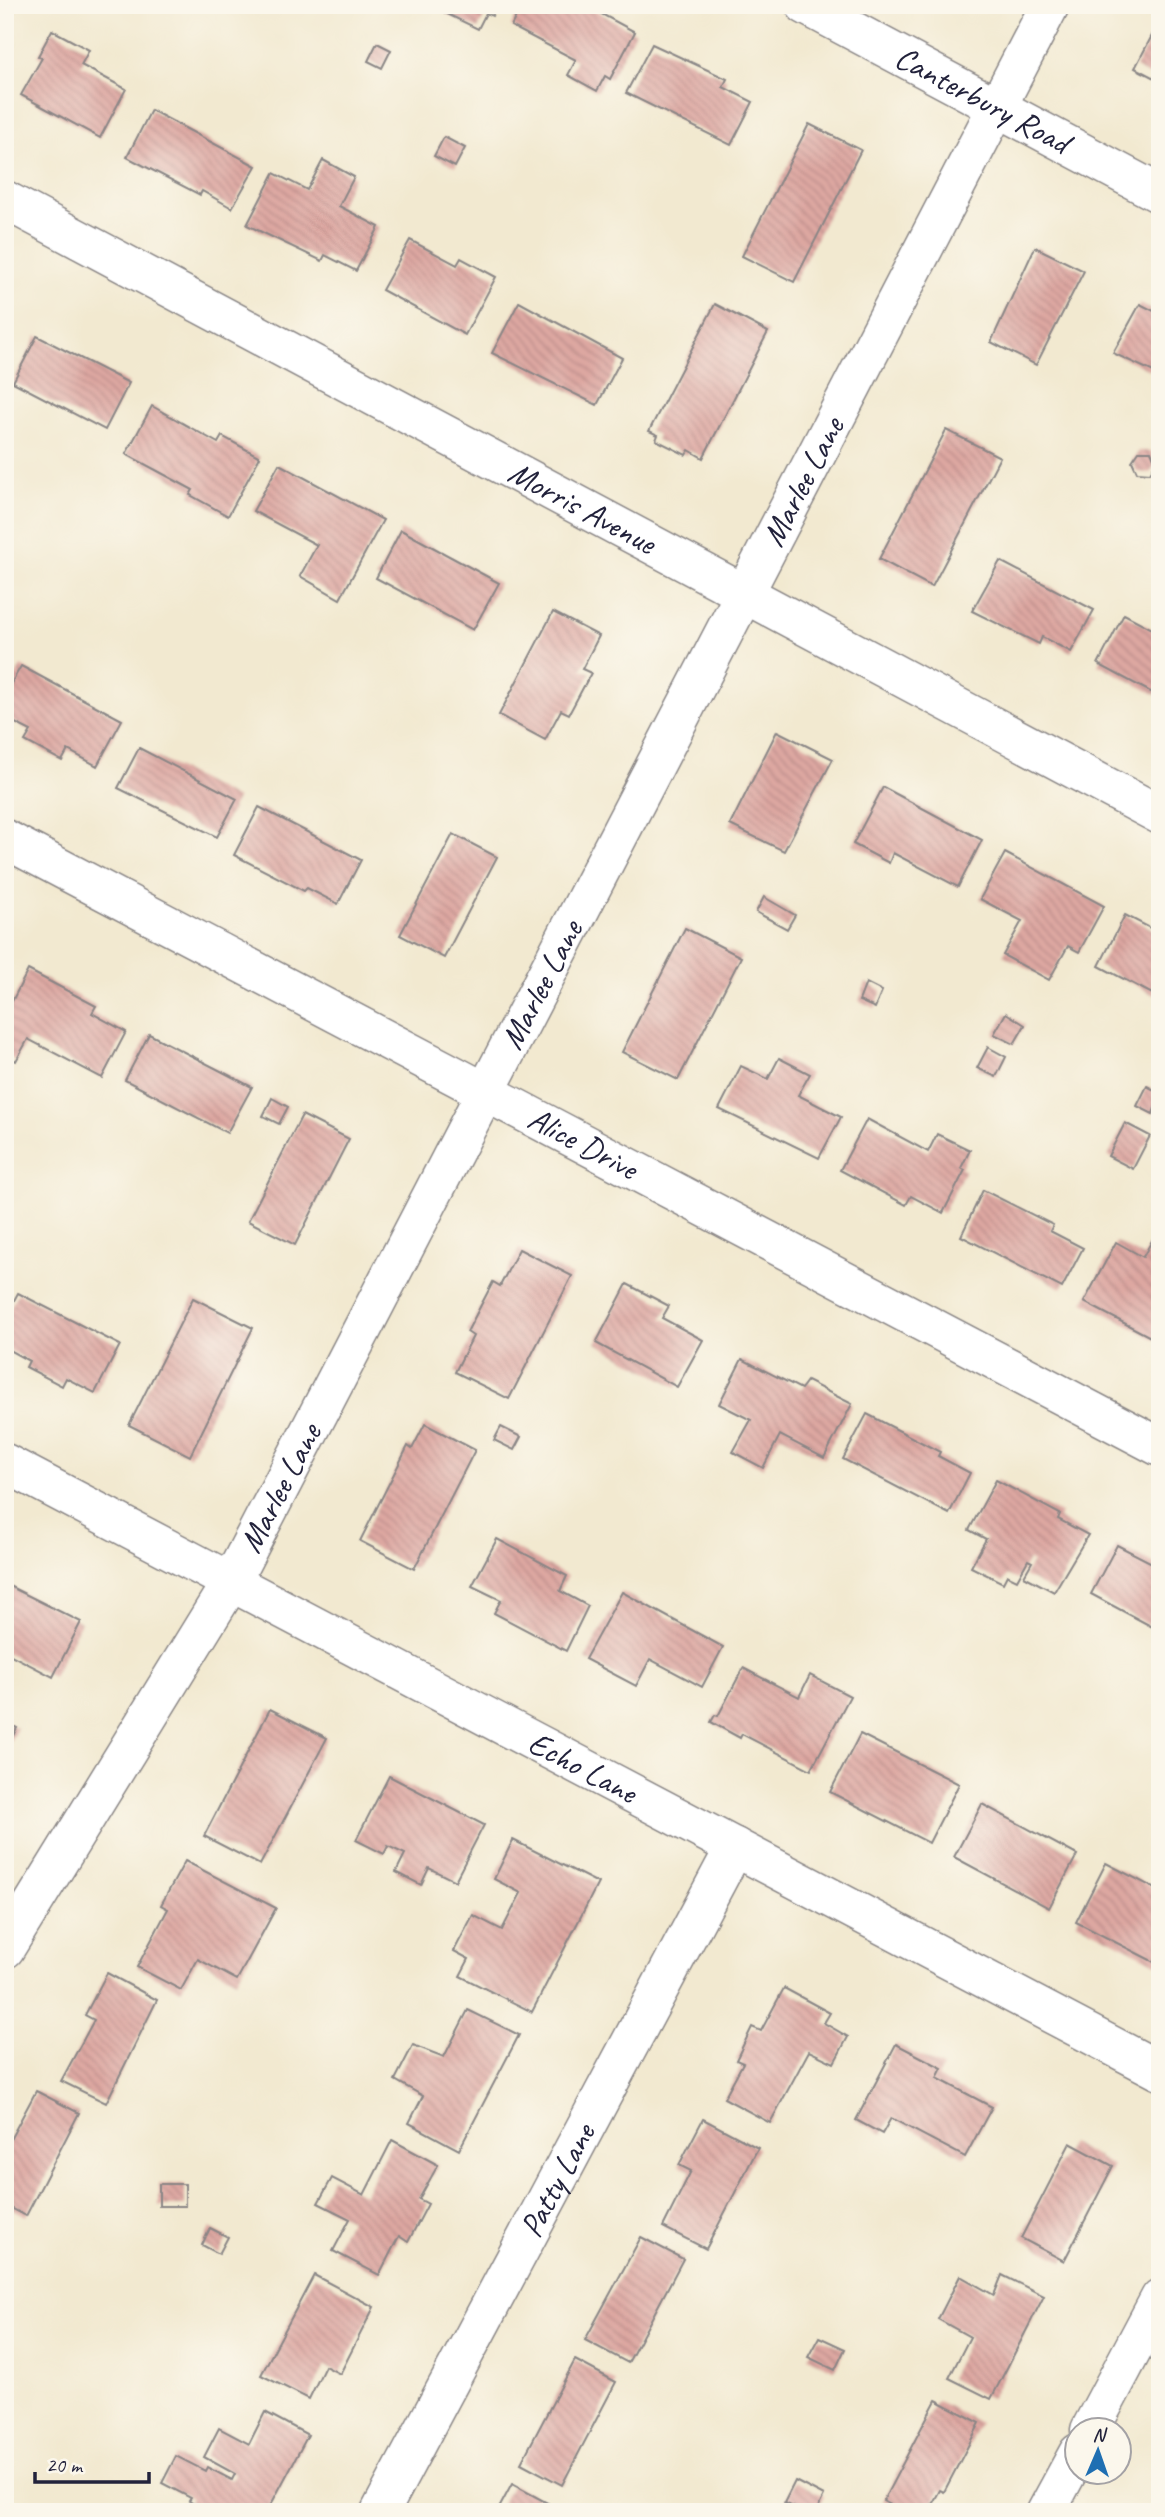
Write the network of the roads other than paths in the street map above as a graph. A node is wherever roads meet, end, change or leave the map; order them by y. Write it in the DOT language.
graph roads {
  1 [pos="805,5"];
  2 [pos="1050,5"];
  3 [pos="996,107"];
  4 [pos="1160,194"];
  5 [pos="5,200"];
  6 [pos="742,593"];
  7 [pos="1160,815"];
  8 [pos="5,839"];
  9 [pos="484,1091"];
  10 [pos="1160,1447"];
  11 [pos="5,1463"];
  12 [pos="231,1582"];
  13 [pos="735,1847"];
  14 [pos="5,1949"];
  15 [pos="1160,2071"];
  16 [pos="1160,2298"];
  17 [pos="1097,2416"];
  18 [pos="1064,2478"];
  19 [pos="380,2512"];
  20 [pos="1046,2512"];
  1 -- 3 [label="street, Canterbury Road"];
  2 -- 3 [label="street, Marlee Lane"];
  3 -- 4 [label="street, Canterbury Road"];
  3 -- 6 [label="street, Marlee Lane"];
  5 -- 6 [label="street, Morris Avenue"];
  6 -- 7 [label="street, Morris Avenue"];
  6 -- 9 [label="street, Marlee Lane"];
  8 -- 9 [label="street, Alice Drive"];
  9 -- 10 [label="street, Alice Drive"];
  9 -- 12 [label="street, Marlee Lane"];
  11 -- 12 [label="street, Echo Lane"];
  12 -- 13 [label="street, Echo Lane"];
  12 -- 14 [label="street, Marlee Lane"];
  13 -- 15 [label="street, Echo Lane"];
  13 -- 19 [label="street, Patty Lane"];
  16 -- 17 [label="street"];
  18 -- 20 [label="street"];
}
